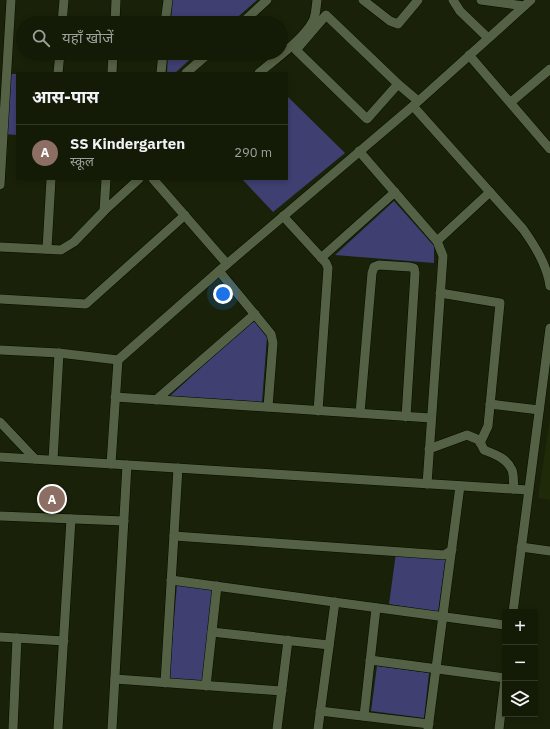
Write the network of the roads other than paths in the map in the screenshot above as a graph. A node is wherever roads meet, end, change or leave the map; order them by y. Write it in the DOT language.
graph roads {
  1 [pos="11,0"];
  2 [pos="64,0"];
  3 [pos="116,0"];
  4 [pos="168,0"];
  5 [pos="267,0"];
  6 [pos="317,0"];
  7 [pos="363,0"];
  8 [pos="418,0"];
  9 [pos="453,0"];
  10 [pos="481,0"];
  11 [pos="528,3"];
  12 [pos="63,16"];
  13 [pos="115,16"];
  14 [pos="167,16"];
  15 [pos="250,16"];
  16 [pos="488,38"];
  17 [pos="288,48"];
  18 [pos="469,55"];
  19 [pos="59,60"];
  20 [pos="113,60"];
  21 [pos="162,60"];
  22 [pos="200,60"];
  23 [pos="274,60"];
  24 [pos="550,69"];
  25 [pos="58,72"];
  26 [pos="112,72"];
  27 [pos="161,72"];
  28 [pos="187,72"];
  29 [pos="260,72"];
  30 [pos="398,84"];
  31 [pos="511,102"];
  32 [pos="415,103"];
  33 [pos="2,107"];
  34 [pos="548,144"];
  35 [pos="359,151"];
  36 [pos="51,180"];
  37 [pos="106,180"];
  38 [pos="138,180"];
  39 [pos="154,180"];
  40 [pos="0,185"];
  41 [pos="395,192"];
  42 [pos="490,192"];
  43 [pos="104,211"];
  44 [pos="185,215"];
  45 [pos="283,216"];
  46 [pos="437,241"];
  47 [pos="0,247"];
  48 [pos="47,249"];
  49 [pos="321,258"];
  50 [pos="227,264"];
  51 [pos="219,271"];
  52 [pos="550,286"];
  53 [pos="440,293"];
  54 [pos="0,299"];
  55 [pos="255,314"];
  56 [pos="550,328"];
  57 [pos="0,350"];
  58 [pos="59,353"];
  59 [pos="548,359"];
  60 [pos="118,360"];
  61 [pos="115,397"];
  62 [pos="156,400"];
  63 [pos="490,404"];
  64 [pos="268,407"];
  65 [pos="539,410"];
  66 [pos="318,411"];
  67 [pos="360,414"];
  68 [pos="406,417"];
  69 [pos="431,418"];
  70 [pos="0,422"];
  71 [pos="480,443"];
  72 [pos="429,449"];
  73 [pos="0,457"];
  74 [pos="35,459"];
  75 [pos="53,460"];
  76 [pos="110,464"];
  77 [pos="127,465"];
  78 [pos="178,468"];
  79 [pos="427,484"];
  80 [pos="460,486"];
  81 [pos="514,489"];
  82 [pos="528,490"];
  83 [pos="0,516"];
  84 [pos="71,519"];
  85 [pos="124,521"];
  86 [pos="174,536"];
  87 [pos="521,547"];
  88 [pos="452,550"];
  89 [pos="550,551"];
  90 [pos="171,580"];
  91 [pos="217,586"];
  92 [pos="335,602"];
  93 [pos="376,608"];
  94 [pos="513,609"];
  95 [pos="443,617"];
  96 [pos="502,625"];
  97 [pos="212,632"];
  98 [pos="0,637"];
  99 [pos="17,638"];
  100 [pos="288,640"];
  101 [pos="64,641"];
  102 [pos="329,645"];
  103 [pos="370,660"];
  104 [pos="436,669"];
  105 [pos="502,678"];
  106 [pos="115,679"];
  107 [pos="505,681"];
  108 [pos="165,683"];
  109 [pos="206,686"];
  110 [pos="282,691"];
  111 [pos="320,711"];
  112 [pos="364,716"];
  113 [pos="429,726"];
  114 [pos="13,729"];
  115 [pos="58,729"];
  116 [pos="112,729"];
  117 [pos="277,729"];
  118 [pos="318,729"];
  119 [pos="499,729"];
  1 -- 33 [label="street"];
  2 -- 12 [label="street"];
  3 -- 13 [label="street"];
  4 -- 14 [label="street"];
  5 -- 15 [label="street"];
  6 -- 17 [label="street"];
  7 -- 8 [label="street"];
  9 -- 16 [label="street"];
  10 -- 11 [label="street"];
  11 -- 16 [label="street"];
  16 -- 18 [label="street"];
  18 -- 31 [label="street"];
  18 -- 32 [label="street"];
  19 -- 25 [label="street"];
  20 -- 26 [label="street"];
  21 -- 27 [label="street"];
  22 -- 28 [label="street"];
  23 -- 29 [label="street"];
  24 -- 31 [label="street"];
  30 -- 30 [label="street"];
  30 -- 32 [label="street"];
  31 -- 34 [label="street"];
  32 -- 35 [label="street"];
  32 -- 42 [label="street"];
  33 -- 40 [label="street"];
  35 -- 41 [label="street"];
  35 -- 45 [label="street"];
  36 -- 48 [label="street"];
  37 -- 43 [label="street"];
  38 -- 43 [label="street"];
  39 -- 44 [label="street"];
  41 -- 46 [label="street"];
  41 -- 49 [label="street"];
  42 -- 46 [label="street"];
  42 -- 52 [label="street"];
  43 -- 48 [label="street"];
  44 -- 50 [label="street"];
  44 -- 54 [label="street"];
  45 -- 49 [label="street"];
  45 -- 50 [label="street"];
  46 -- 53 [label="street"];
  47 -- 48 [label="street"];
  49 -- 66 [label="street"];
  50 -- 51 [label="street"];
  51 -- 55 [label="street"];
  51 -- 60 [label="street"];
  53 -- 63 [label="street"];
  53 -- 69 [label="street"];
  55 -- 62 [label="street"];
  55 -- 64 [label="street"];
  56 -- 59 [label="street"];
  57 -- 58 [label="street"];
  58 -- 60 [label="street"];
  58 -- 75 [label="street"];
  59 -- 65 [label="street"];
  60 -- 61 [label="street"];
  61 -- 62 [label="street"];
  61 -- 76 [label="street"];
  62 -- 64 [label="street"];
  63 -- 65 [label="street"];
  63 -- 71 [label="street"];
  64 -- 66 [label="street"];
  65 -- 82 [label="street"];
  66 -- 67 [label="street"];
  67 -- 68 [label="street"];
  67 -- 68 [label="street"];
  68 -- 69 [label="street"];
  69 -- 72 [label="street"];
  70 -- 74 [label="street"];
  71 -- 72 [label="street"];
  71 -- 81 [label="street"];
  72 -- 79 [label="street"];
  73 -- 74 [label="street"];
  74 -- 75 [label="street"];
  75 -- 76 [label="street"];
  76 -- 77 [label="street"];
  77 -- 78 [label="street"];
  77 -- 85 [label="street"];
  78 -- 79 [label="street"];
  78 -- 86 [label="street"];
  79 -- 80 [label="street"];
  80 -- 81 [label="street"];
  80 -- 88 [label="street"];
  81 -- 82 [label="street"];
  82 -- 87 [label="street"];
  83 -- 84 [label="street"];
  84 -- 85 [label="street"];
  84 -- 101 [label="street"];
  85 -- 106 [label="street"];
  86 -- 88 [label="street"];
  86 -- 90 [label="street"];
  87 -- 89 [label="street"];
  87 -- 94 [label="street"];
  88 -- 95 [label="street"];
  90 -- 91 [label="street"];
  90 -- 108 [label="street"];
  91 -- 92 [label="street"];
  91 -- 97 [label="street"];
  92 -- 93 [label="street"];
  92 -- 102 [label="street"];
  93 -- 95 [label="street"];
  93 -- 103 [label="street"];
  95 -- 96 [label="street"];
  95 -- 104 [label="street"];
  97 -- 100 [label="street"];
  97 -- 109 [label="street"];
  98 -- 99 [label="street"];
  99 -- 101 [label="street"];
  99 -- 114 [label="street"];
  100 -- 102 [label="street"];
  100 -- 110 [label="street"];
  101 -- 115 [label="street"];
  102 -- 111 [label="street"];
  103 -- 104 [label="street"];
  103 -- 112 [label="street"];
  104 -- 105 [label="street"];
  104 -- 113 [label="street"];
  106 -- 108 [label="street"];
  106 -- 116 [label="street"];
  107 -- 119 [label="street"];
  108 -- 109 [label="street"];
  109 -- 110 [label="street"];
  110 -- 117 [label="street"];
  111 -- 112 [label="street"];
  111 -- 118 [label="street"];
  112 -- 113 [label="street"];
}
